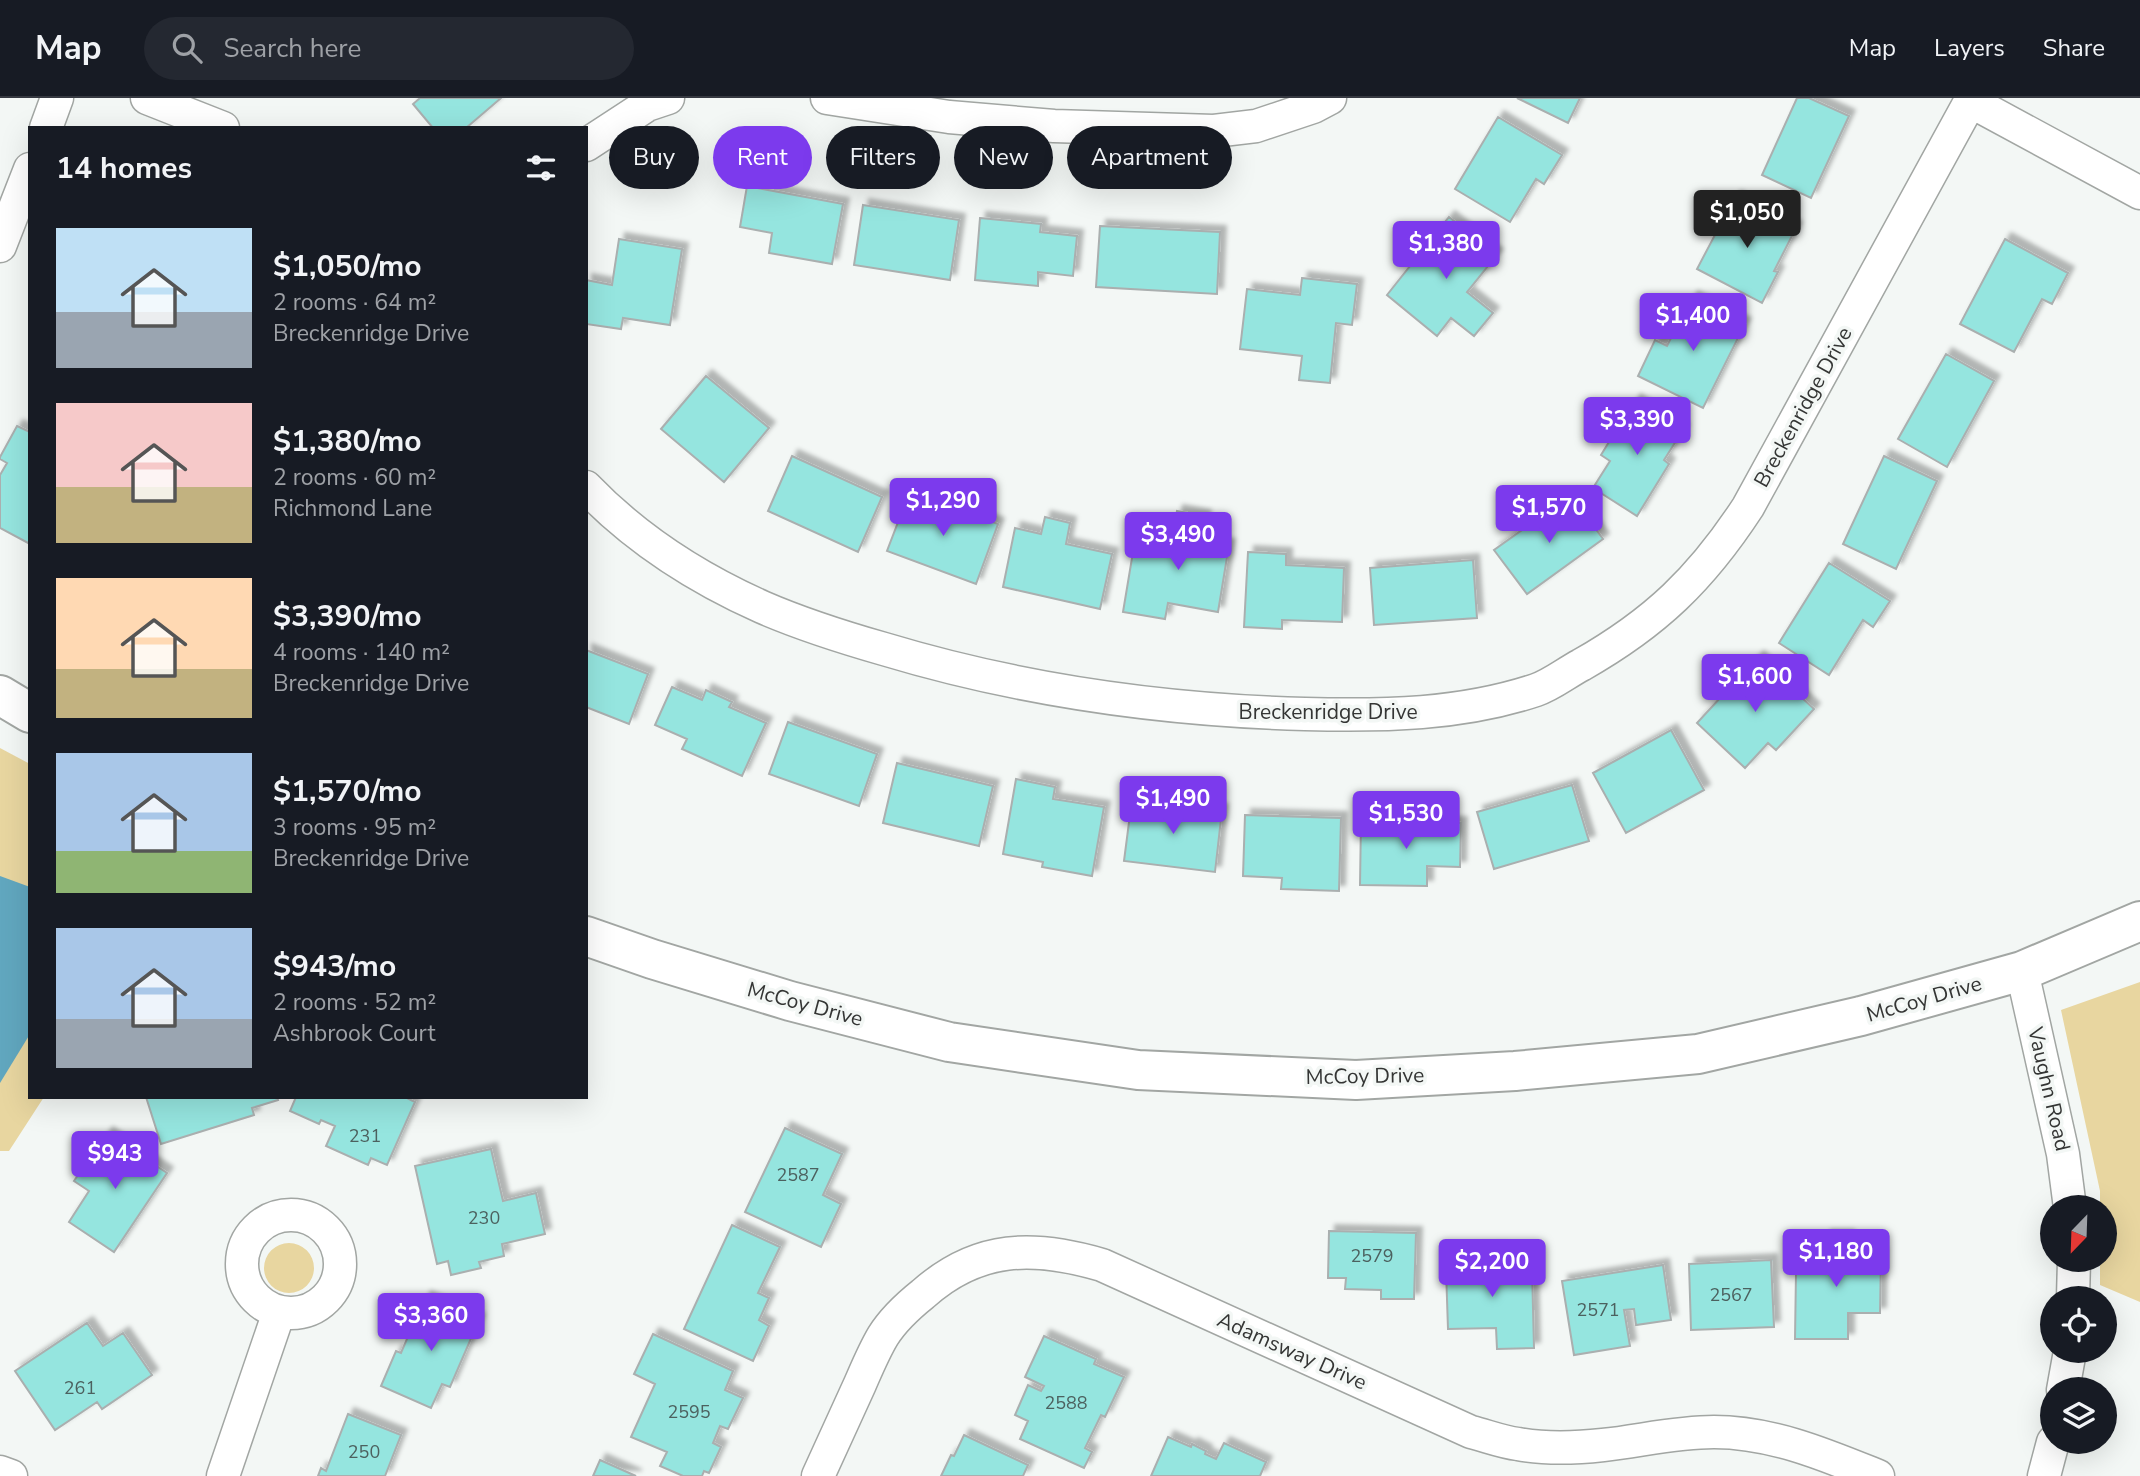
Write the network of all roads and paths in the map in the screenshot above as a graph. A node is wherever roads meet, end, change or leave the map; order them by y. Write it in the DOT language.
graph roads {
  1 [pos="57,98"];
  2 [pos="147,98"];
  3 [pos="668,98"];
  4 [pos="827,98"];
  5 [pos="1330,98"];
  6 [pos="1971,100"];
  7 [pos="47,126"];
  8 [pos="218,126"];
  9 [pos="588,144"];
  10 [pos="28,174"];
  11 [pos="2140,193"];
  12 [pos="0,246"];
  13 [pos="588,489"];
  14 [pos="0,695"];
  15 [pos="28,712"];
  16 [pos="2140,921"];
  17 [pos="588,937"];
  18 [pos="2022,971"];
  19 [pos="2068,1195"];
  20 [pos="279,1312"];
  21 [pos="2050,1454"];
  22 [pos="0,1472"];
  23 [pos="11,1476"];
  24 [pos="223,1476"];
  25 [pos="817,1476"];
  26 [pos="1878,1476"];
  27 [pos="2044,1476"];
  1 -- 7 [label="street"];
  2 -- 8 [label="street"];
  3 -- 9 [label="street"];
  4 -- 5 [label="street"];
  6 -- 11 [label="street"];
  6 -- 13 [label="street, Breckenridge Drive"];
  10 -- 12 [label="street"];
  14 -- 15 [label="street"];
  16 -- 18 [label="street, McCoy Drive"];
  17 -- 18 [label="street, McCoy Drive"];
  18 -- 19 [label="street, Vaughn Road"];
  20 -- 24 [label="street"];
  21 -- 27 [label="street"];
  22 -- 23 [label="street"];
  25 -- 26 [label="street, Adamsway Drive"];
}
